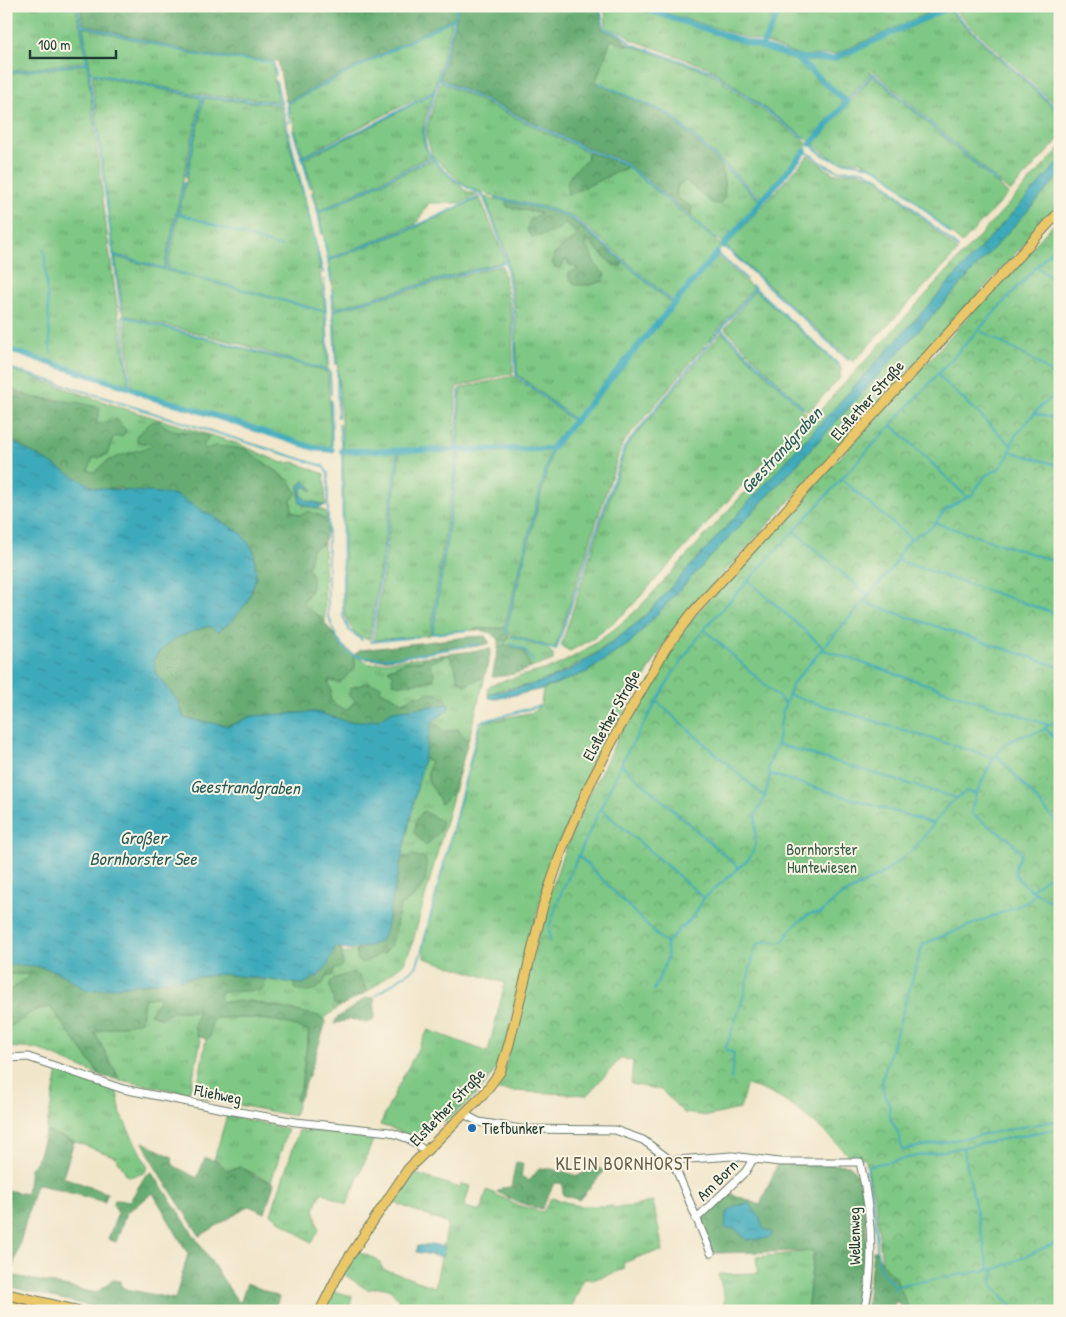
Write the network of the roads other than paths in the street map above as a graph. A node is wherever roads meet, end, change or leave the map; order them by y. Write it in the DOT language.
graph roads {
  1 [pos="1060,211"];
  2 [pos="6,1058"];
  3 [pos="464,1114"];
  4 [pos="425,1151"];
  5 [pos="753,1159"];
  6 [pos="673,1162"];
  7 [pos="696,1219"];
  8 [pos="711,1253"];
  9 [pos="6,1294"];
  10 [pos="6,1305"];
  11 [pos="30,1311"];
  12 [pos="78,1311"];
  13 [pos="320,1311"];
  14 [pos="864,1311"];
  1 -- 3 [label="main road, Elsflether Straße"];
  2 -- 4 [label="street, Fliehweg"];
  3 -- 4 [label="main road, Elsflether Straße"];
  3 -- 6 [label="street"];
  4 -- 13 [label="main road, Elsflether Straße"];
  5 -- 6 [label="street"];
  5 -- 7 [label="street, Am Born"];
  5 -- 14 [label="street, Wellenweg"];
  6 -- 7 [label="street"];
  7 -- 8 [label="street"];
  9 -- 12 [label="highway"];
  10 -- 11 [label="highway"];
}
